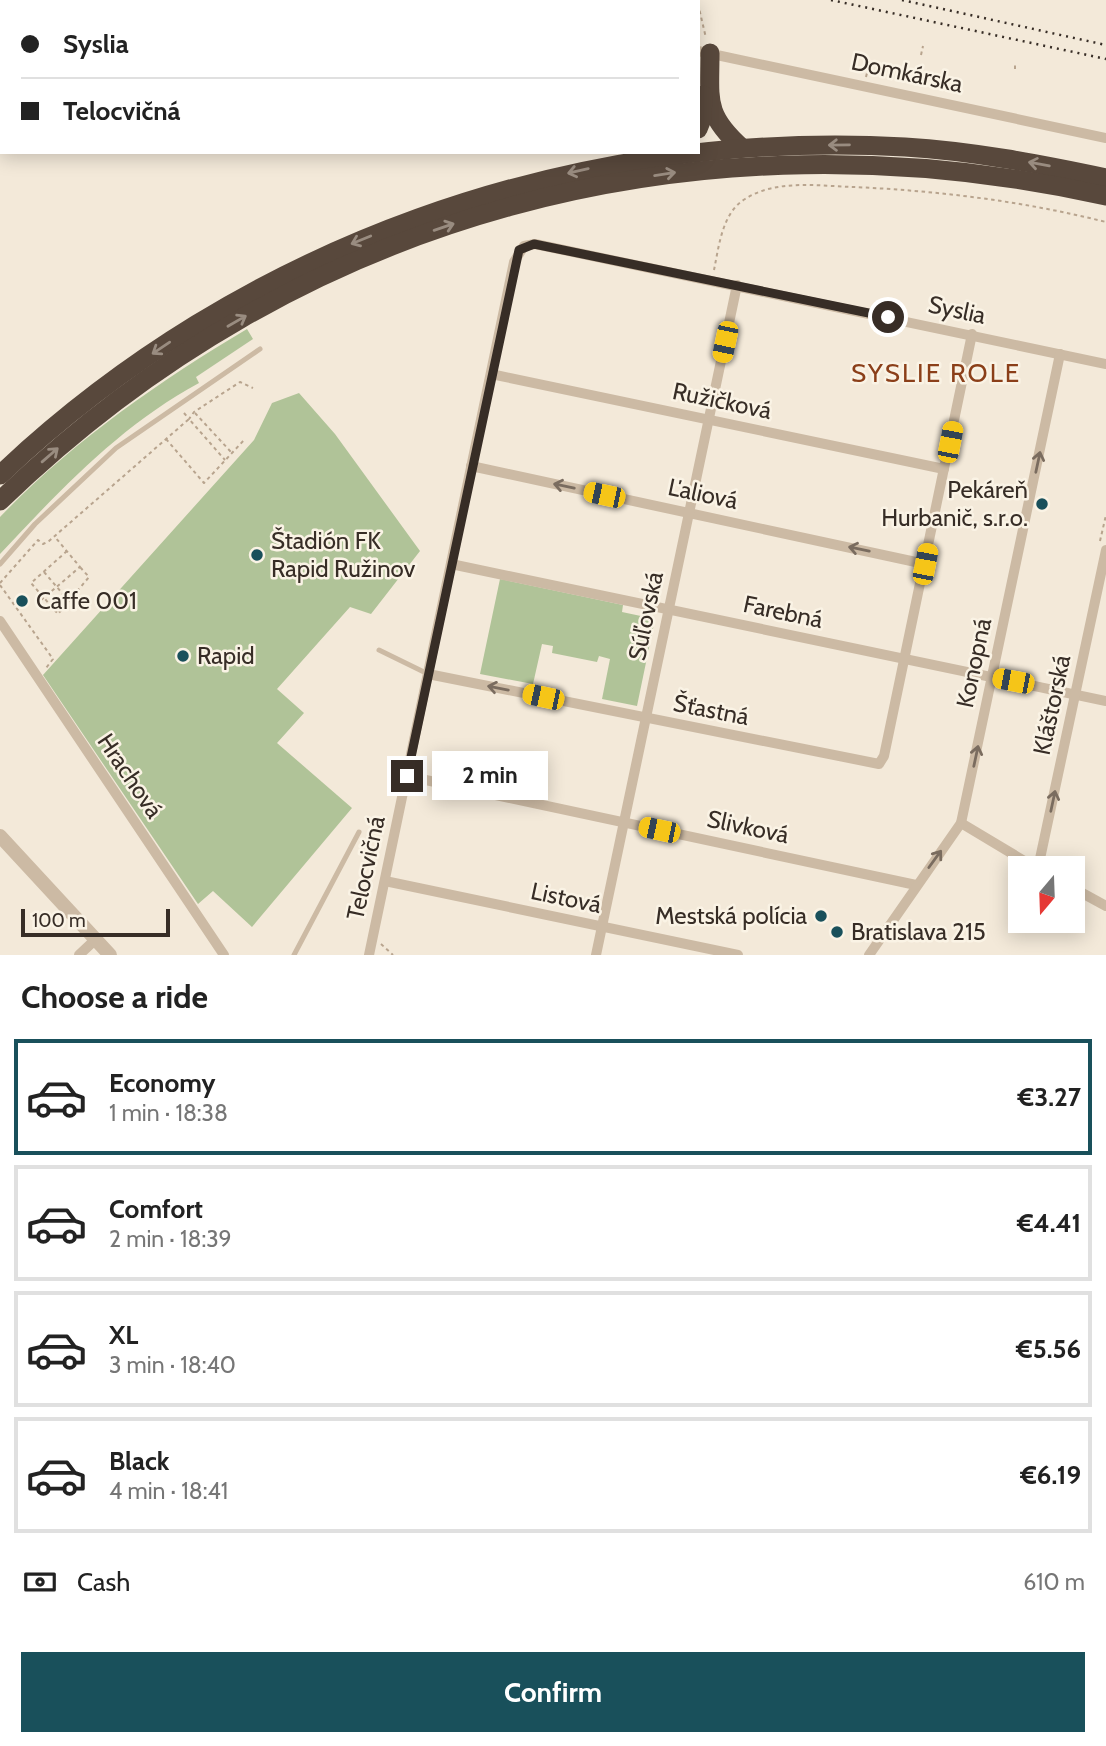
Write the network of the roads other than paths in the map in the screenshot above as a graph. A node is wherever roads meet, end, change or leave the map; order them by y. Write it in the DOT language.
graph roads {
  1 [pos="705,52"];
  2 [pos="700,120"];
  3 [pos="1106,138"];
  4 [pos="742,148"];
  5 [pos="700,152"];
  6 [pos="675,154"];
  7 [pos="1106,178"];
  8 [pos="1106,196"];
  9 [pos="516,256"];
  10 [pos="737,285"];
  11 [pos="972,334"];
  12 [pos="260,349"];
  13 [pos="1060,354"];
  14 [pos="1106,364"];
  15 [pos="491,374"];
  16 [pos="709,420"];
  17 [pos="471,466"];
  18 [pos="944,469"];
  19 [pos="0,475"];
  20 [pos="0,501"];
  21 [pos="689,513"];
  22 [pos="1103,545"];
  23 [pos="0,564"];
  24 [pos="451,564"];
  25 [pos="925,564"];
  26 [pos="669,610"];
  27 [pos="0,621"];
  28 [pos="379,650"];
  29 [pos="905,659"];
  30 [pos="428,674"];
  31 [pos="993,677"];
  32 [pos="1075,694"];
  33 [pos="1106,701"];
  34 [pos="641,717"];
  35 [pos="407,776"];
  36 [pos="624,822"];
  37 [pos="961,823"];
  38 [pos="359,832"];
  39 [pos="0,836"];
  40 [pos="1017,856"];
  41 [pos="1040,856"];
  42 [pos="385,881"];
  43 [pos="916,885"];
  44 [pos="1085,895"];
  45 [pos="1106,906"];
  46 [pos="602,928"];
  47 [pos="96,939"];
  48 [pos="79,955"];
  49 [pos="110,955"];
  50 [pos="224,955"];
  51 [pos="294,955"];
  52 [pos="370,955"];
  53 [pos="596,955"];
  54 [pos="738,955"];
  55 [pos="869,955"];
  1 -- 2 [label="highway"];
  1 -- 3 [label="street, Domkárska"];
  1 -- 4 [label="highway"];
  4 -- 5 [label="highway"];
  7 -- 4 [label="highway, one-way"];
  6 -- 19 [label="highway, one-way"];
  20 -- 8 [label="highway, one-way"];
  9 -- 10 [label="street, Syslia"];
  9 -- 15 [label="street, Telocvičná"];
  10 -- 11 [label="street, Syslia"];
  10 -- 16 [label="street, Súľovská"];
  11 -- 13 [label="street, Syslia"];
  11 -- 18 [label="street"];
  12 -- 23 [label="lane"];
  13 -- 14 [label="street, Syslia"];
  31 -- 13 [label="street, Konopná, one-way"];
  15 -- 16 [label="street, Ružičková"];
  15 -- 17 [label="street, Telocvičná"];
  16 -- 18 [label="street, Ružičková"];
  16 -- 21 [label="street, Súľovská"];
  21 -- 17 [label="street, Ľaliová, one-way"];
  17 -- 24 [label="street, Telocvičná"];
  18 -- 25 [label="street"];
  25 -- 21 [label="street, Ľaliová, one-way"];
  21 -- 26 [label="street, Súľovská"];
  22 -- 32 [label="street, Kláštorská"];
  24 -- 26 [label="street, Farebná"];
  24 -- 30 [label="street, Telocvičná"];
  25 -- 29 [label="street"];
  26 -- 29 [label="street, Farebná"];
  26 -- 34 [label="street, Súľovská"];
  27 -- 50 [label="street, Hrachová"];
  28 -- 30 [label="lane"];
  29 -- 31 [label="street, Farebná"];
  29 -- 34 [label="street, Šťastná"];
  34 -- 30 [label="street, Šťastná, one-way"];
  30 -- 35 [label="street, Telocvičná"];
  31 -- 32 [label="street, Farebná"];
  37 -- 31 [label="street, Konopná, one-way"];
  32 -- 33 [label="street, Farebná"];
  41 -- 32 [label="street, Kláštorská, one-way"];
  34 -- 36 [label="street, Súľovská"];
  35 -- 36 [label="street, Slivková"];
  35 -- 42 [label="street, Telocvičná"];
  36 -- 43 [label="street, Slivková"];
  36 -- 46 [label="street, Súľovská"];
  37 -- 40 [label="street"];
  43 -- 37 [label="street, Konopná, one-way"];
  38 -- 51 [label="lane"];
  39 -- 47 [label="street"];
  42 -- 46 [label="street, Listová"];
  42 -- 52 [label="street, Telocvičná"];
  43 -- 55 [label="street, Konopná"];
  44 -- 45 [label="street"];
  46 -- 53 [label="street, Súľovská"];
  46 -- 54 [label="street, Listová"];
  47 -- 48 [label="street"];
  47 -- 49 [label="street"];
}
